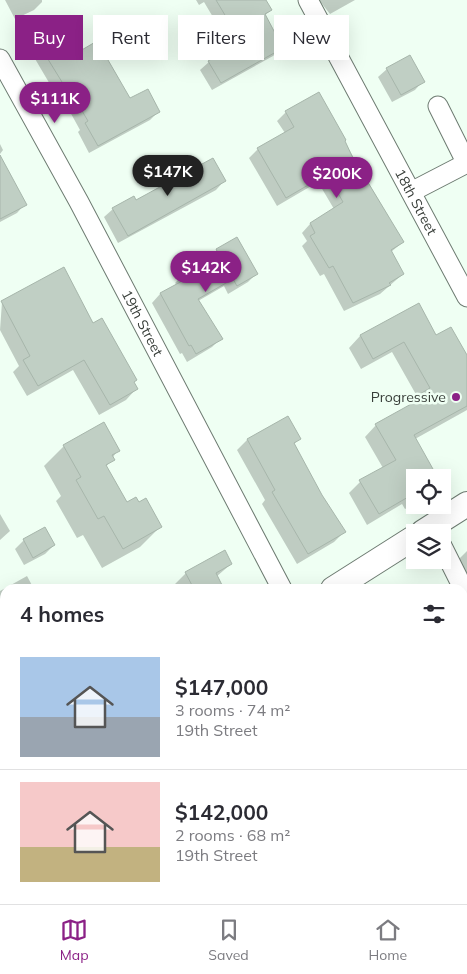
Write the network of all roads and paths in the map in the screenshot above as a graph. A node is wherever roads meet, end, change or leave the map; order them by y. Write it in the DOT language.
graph roads {
  1 [pos="308,0"];
  2 [pos="0,59"];
  3 [pos="438,106"];
  4 [pos="467,162"];
  5 [pos="411,192"];
  6 [pos="467,297"];
  7 [pos="467,504"];
  8 [pos="443,524"];
  9 [pos="406,548"];
  10 [pos="451,569"];
  11 [pos="279,584"];
  12 [pos="342,584"];
  13 [pos="460,584"];
  1 -- 5 [label="street, 18th Street"];
  2 -- 11 [label="street, 19th Street"];
  3 -- 4 [label="street"];
  4 -- 5 [label="street"];
  5 -- 6 [label="street, 18th Street"];
  7 -- 8 [label="main road"];
  9 -- 12 [label="main road"];
  10 -- 13 [label="street"];
}
